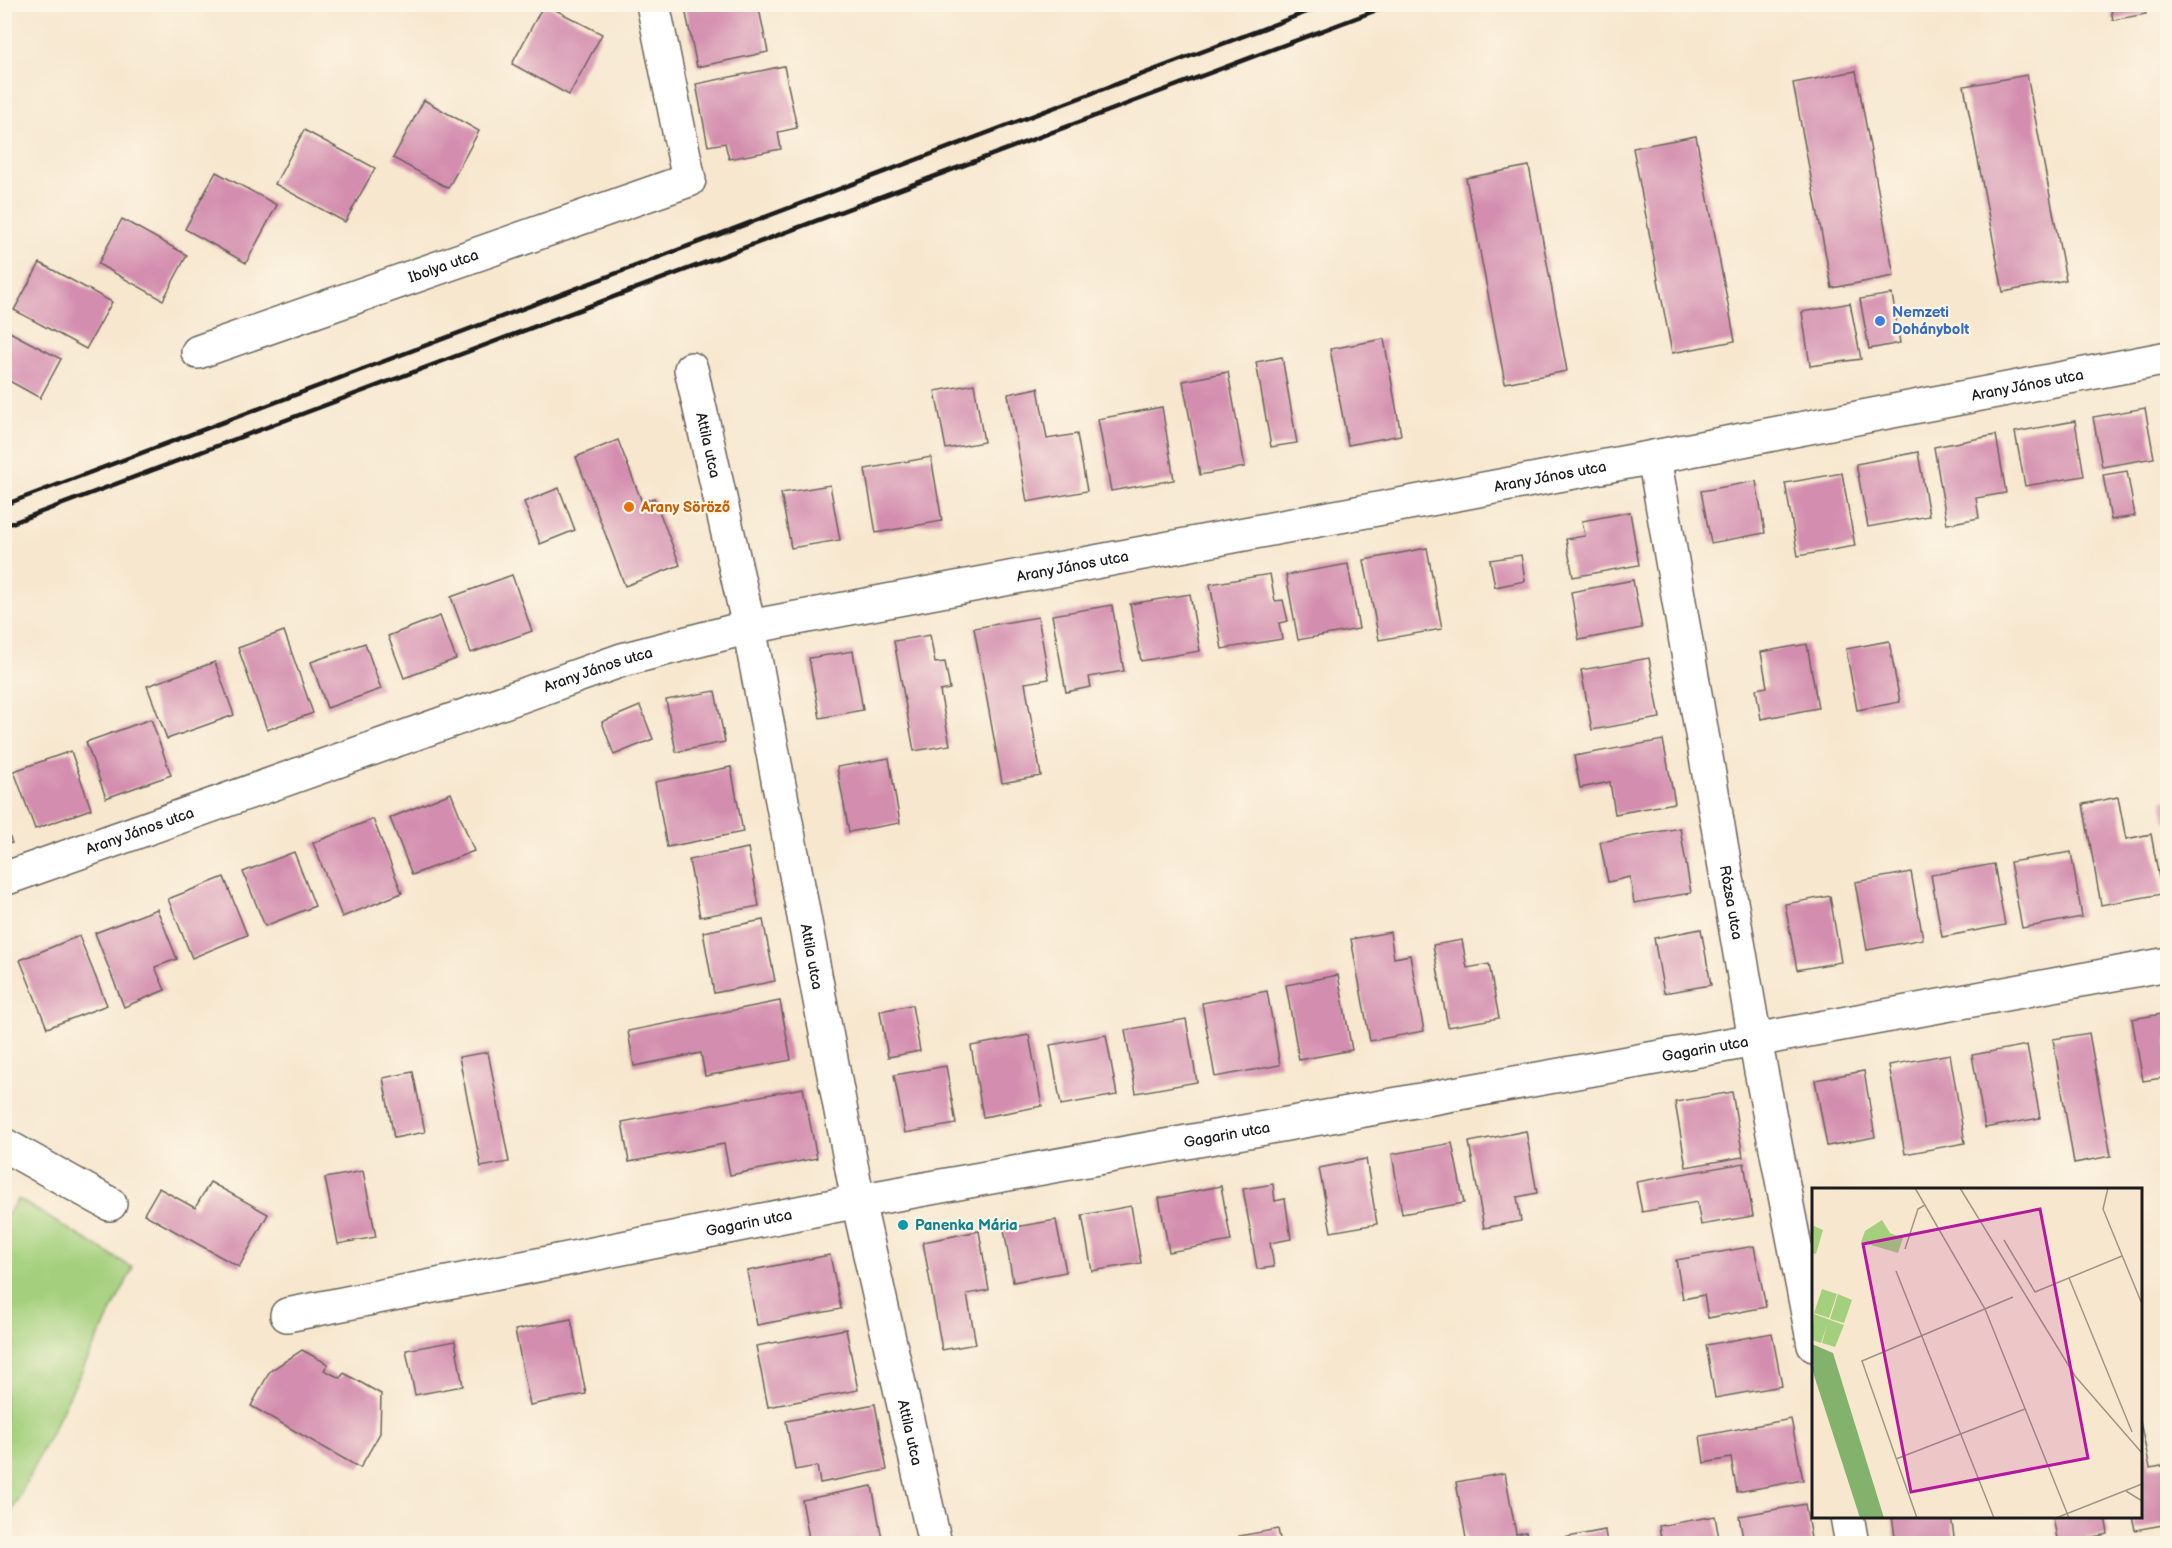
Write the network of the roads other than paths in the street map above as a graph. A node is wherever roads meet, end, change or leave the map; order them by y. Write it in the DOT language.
graph roads {
  1 [pos="653,4"];
  2 [pos="198,352"];
  3 [pos="2168,358"];
  4 [pos="691,369"];
  5 [pos="1654,457"];
  6 [pos="749,627"];
  7 [pos="4,879"];
  8 [pos="2168,964"];
  9 [pos="1755,1040"];
  10 [pos="4,1145"];
  11 [pos="858,1201"];
  12 [pos="110,1204"];
  13 [pos="287,1315"];
  14 [pos="1812,1335"];
  15 [pos="1846,1518"];
  16 [pos="935,1544"];
  17 [pos="1852,1544"];
  1 -- 2 [label="street, Ibolya utca"];
  3 -- 5 [label="street, Arany János utca"];
  4 -- 6 [label="street, Attila utca"];
  5 -- 6 [label="street, Arany János utca"];
  5 -- 9 [label="street, Rózsa utca"];
  6 -- 7 [label="street, Arany János utca"];
  6 -- 11 [label="street, Attila utca"];
  8 -- 9 [label="street, Gagarin utca"];
  9 -- 11 [label="street, Gagarin utca"];
  9 -- 14 [label="street, Rózsa utca"];
  10 -- 12 [label="street"];
  11 -- 13 [label="street, Gagarin utca"];
  11 -- 16 [label="street, Attila utca"];
  15 -- 17 [label="street"];
}
